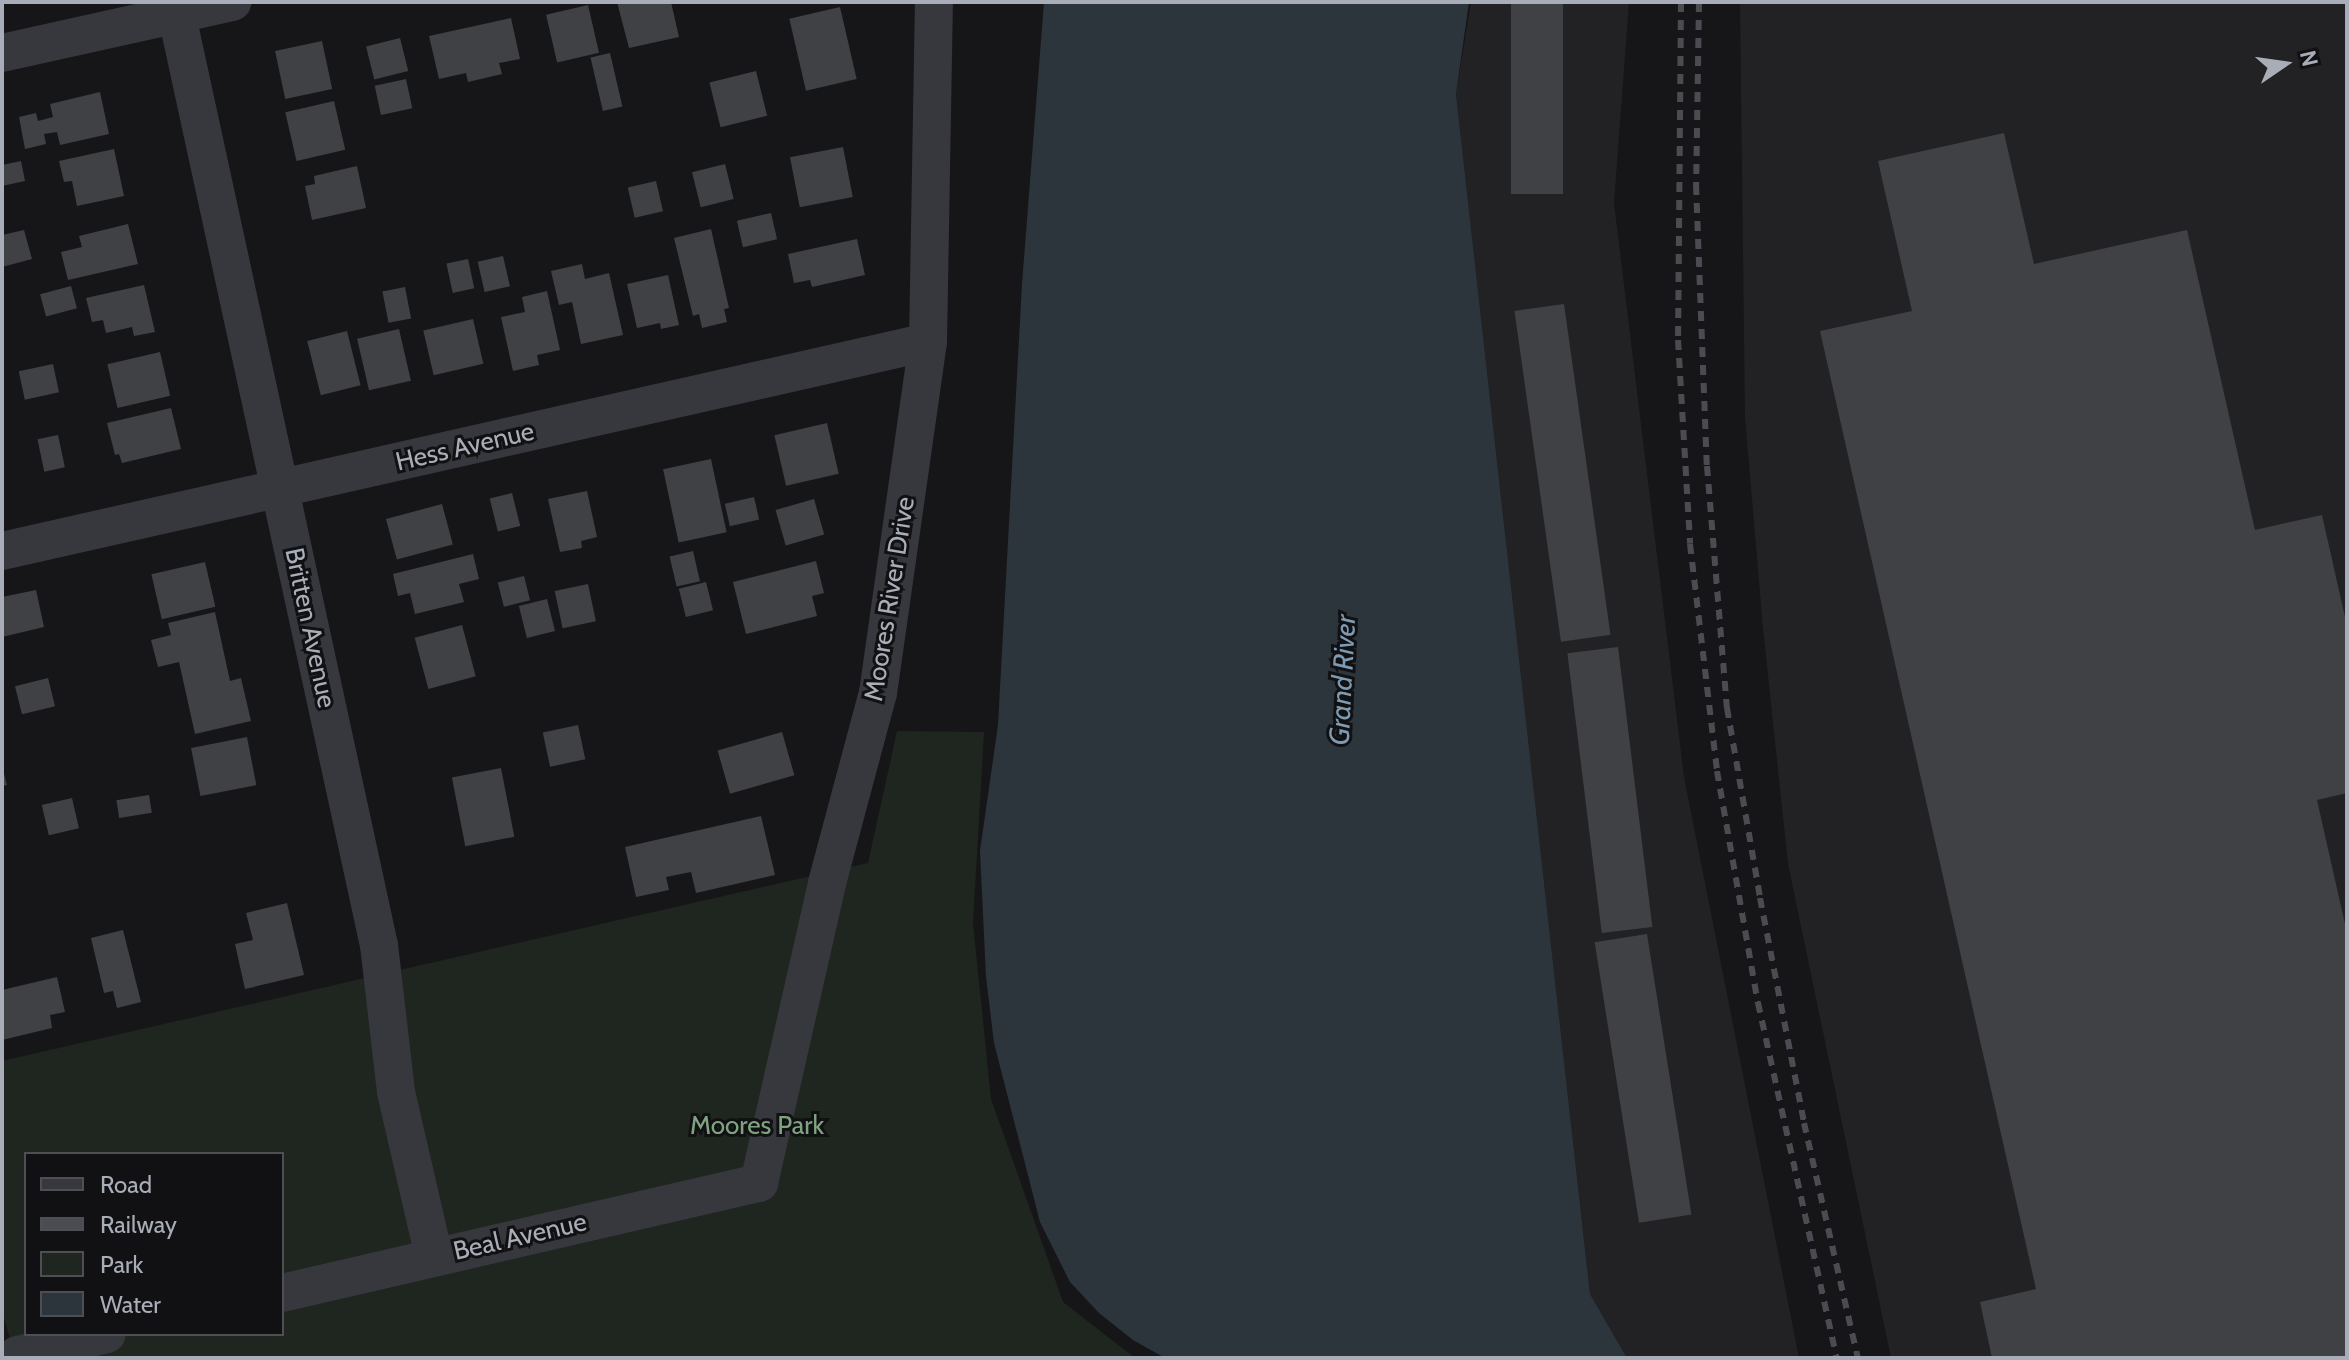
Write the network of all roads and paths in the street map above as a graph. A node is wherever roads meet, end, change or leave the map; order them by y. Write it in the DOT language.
graph roads {
  1 [pos="232,2"];
  2 [pos="934,2"];
  3 [pos="175,8"];
  4 [pos="2,53"];
  5 [pos="928,342"];
  6 [pos="280,489"];
  7 [pos="2,551"];
  8 [pos="759,1183"];
  9 [pos="434,1257"];
  10 [pos="284,1293"];
  11 [pos="94,1336"];
  12 [pos="12,1349"];
  1 -- 3 [label="street"];
  2 -- 5 [label="street, Moores River Drive"];
  3 -- 4 [label="street"];
  3 -- 6 [label="street, Britten Avenue"];
  5 -- 6 [label="street, Hess Avenue"];
  5 -- 8 [label="street, Moores River Drive"];
  6 -- 7 [label="street, Hess Avenue"];
  6 -- 9 [label="street, Britten Avenue"];
  8 -- 9 [label="street, Beal Avenue"];
  9 -- 10 [label="street, Beal Avenue"];
  11 -- 12 [label="street"];
}
